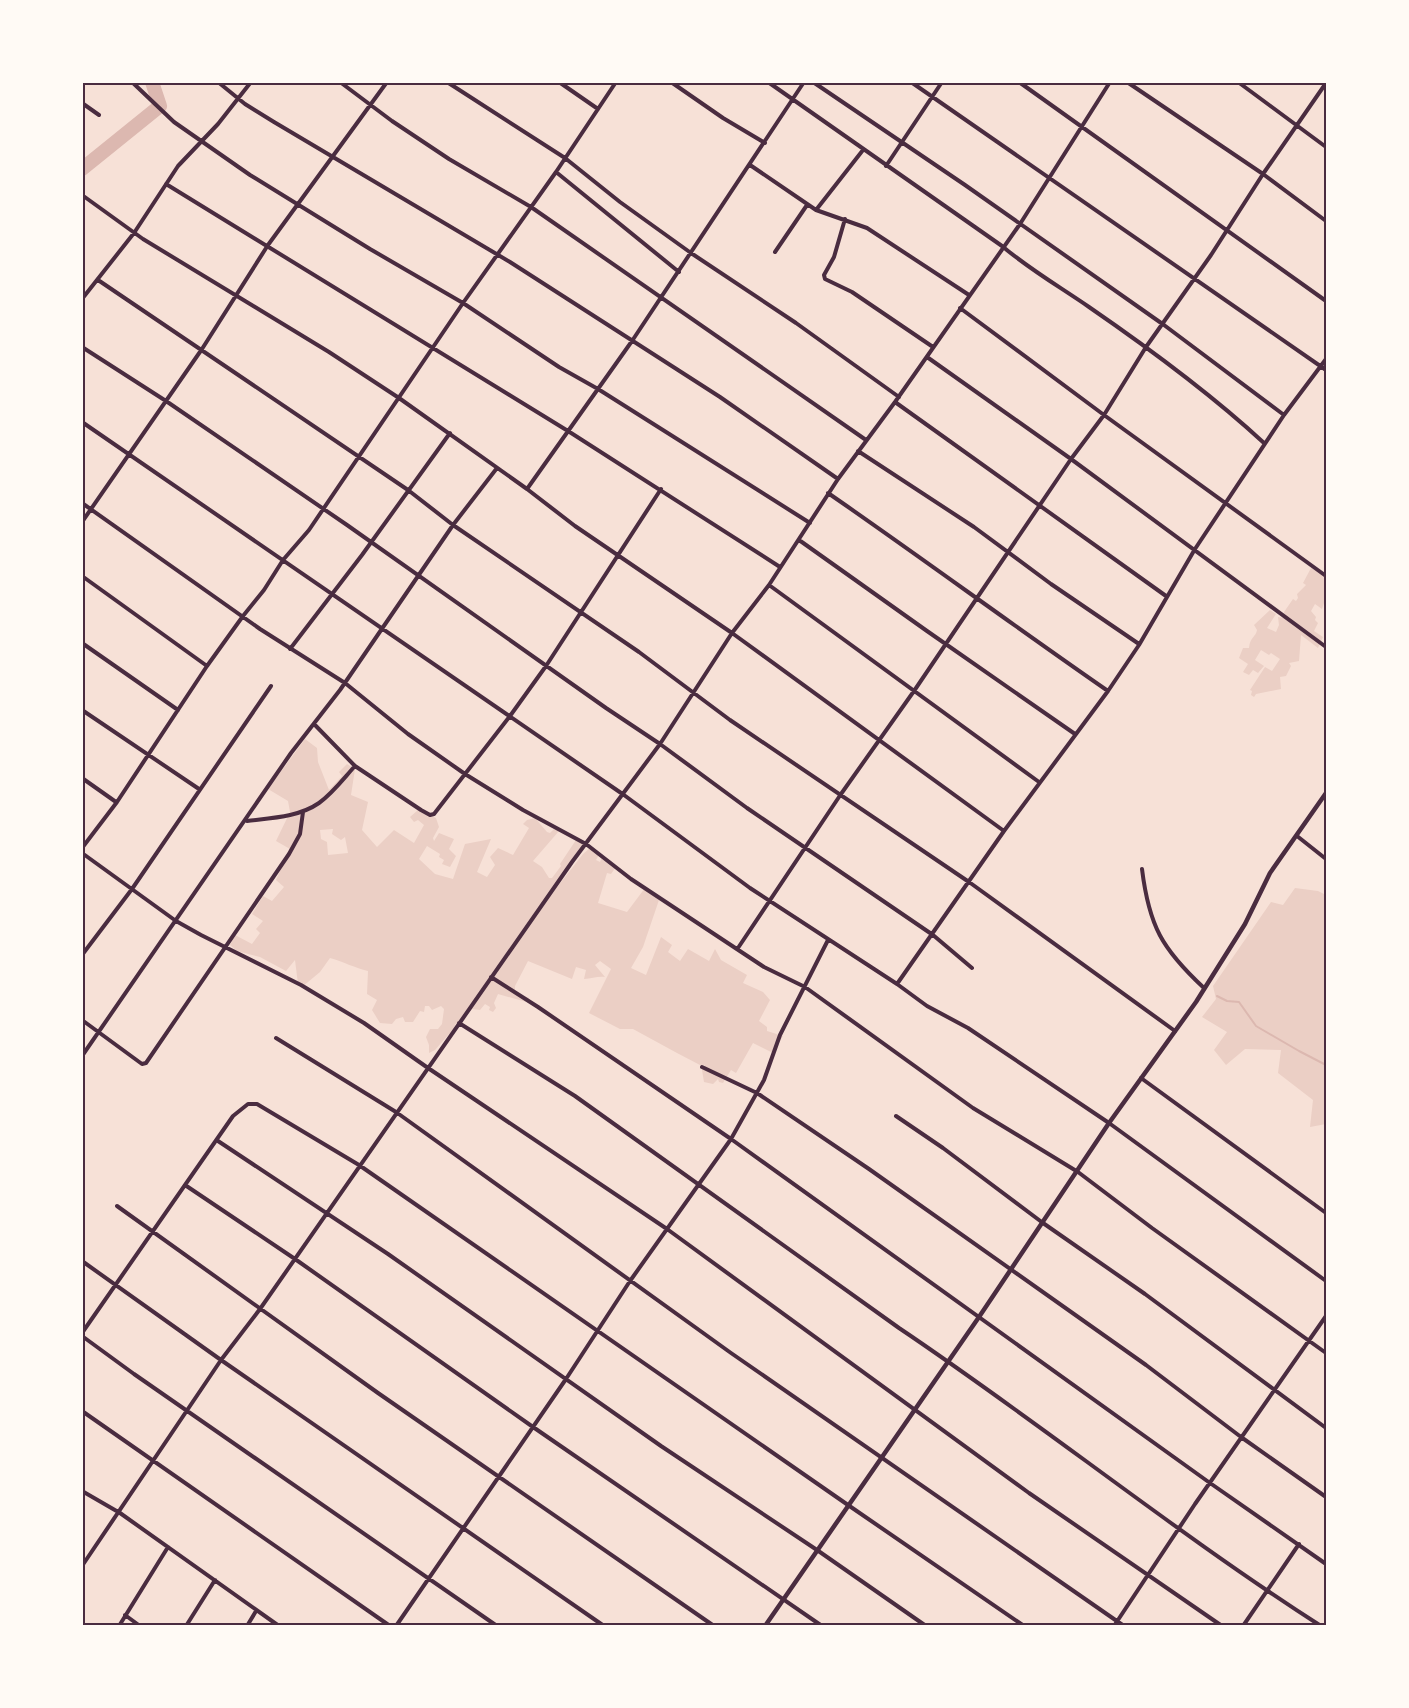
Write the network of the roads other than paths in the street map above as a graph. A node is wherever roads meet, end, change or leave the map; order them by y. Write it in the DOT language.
graph roads {
  1 [pos="132,82"];
  2 [pos="218,82"];
  3 [pos="251,82"];
  4 [pos="340,82"];
  5 [pos="387,82"];
  6 [pos="447,82"];
  7 [pos="559,82"];
  8 [pos="616,82"];
  9 [pos="671,82"];
  10 [pos="768,82"];
  11 [pos="804,82"];
  12 [pos="813,82"];
  13 [pos="911,82"];
  14 [pos="942,82"];
  15 [pos="1019,82"];
  16 [pos="1110,82"];
  17 [pos="1127,82"];
  18 [pos="1238,82"];
  19 [pos="1326,83"];
  20 [pos="933,98"];
  21 [pos="239,99"];
  22 [pos="794,100"];
  23 [pos="82,103"];
  24 [pos="371,105"];
  25 [pos="598,108"];
  26 [pos="99,115"];
  27 [pos="1296,125"];
  28 [pos="1082,127"];
  29 [pos="201,142"];
  30 [pos="765,143"];
  31 [pos="902,144"];
  32 [pos="1326,147"];
  33 [pos="863,150"];
  34 [pos="331,157"];
  35 [pos="565,158"];
  36 [pos="750,165"];
  37 [pos="886,166"];
  38 [pos="556,172"];
  39 [pos="1263,174"];
  40 [pos="1050,177"];
  41 [pos="166,184"];
  42 [pos="82,195"];
  43 [pos="297,204"];
  44 [pos="807,205"];
  45 [pos="531,207"];
  46 [pos="816,210"];
  47 [pos="845,219"];
  48 [pos="1326,221"];
  49 [pos="1020,224"];
  50 [pos="1227,230"];
  51 [pos="134,233"];
  52 [pos="268,245"];
  53 [pos="1002,246"];
  54 [pos="775,252"];
  55 [pos="691,253"];
  56 [pos="497,255"];
  57 [pos="679,272"];
  58 [pos="1195,278"];
  59 [pos="98,280"];
  60 [pos="235,294"];
  61 [pos="969,295"];
  62 [pos="661,298"];
  63 [pos="82,299"];
  64 [pos="1326,301"];
  65 [pos="464,303"];
  66 [pos="960,308"];
  67 [pos="1164,325"];
  68 [pos="633,341"];
  69 [pos="82,347"];
  70 [pos="933,347"];
  71 [pos="1146,347"];
  72 [pos="202,349"];
  73 [pos="433,349"];
  74 [pos="927,357"];
  75 [pos="1326,359"];
  76 [pos="1321,366"];
  77 [pos="1326,370"];
  78 [pos="598,389"];
  79 [pos="899,396"];
  80 [pos="399,398"];
  81 [pos="166,401"];
  82 [pos="895,402"];
  83 [pos="1104,415"];
  84 [pos="1284,415"];
  85 [pos="82,422"];
  86 [pos="568,431"];
  87 [pos="450,433"];
  88 [pos="866,440"];
  89 [pos="1264,443"];
  90 [pos="858,451"];
  91 [pos="129,454"];
  92 [pos="358,457"];
  93 [pos="1071,459"];
  94 [pos="497,468"];
  95 [pos="838,479"];
  96 [pos="527,489"];
  97 [pos="661,489"];
  98 [pos="408,490"];
  99 [pos="828,493"];
  100 [pos="1226,502"];
  101 [pos="82,503"];
  102 [pos="1040,507"];
  103 [pos="91,509"];
  104 [pos="323,509"];
  105 [pos="82,522"];
  106 [pos="810,523"];
  107 [pos="453,525"];
  108 [pos="799,540"];
  109 [pos="371,542"];
  110 [pos="1195,549"];
  111 [pos="1008,553"];
  112 [pos="618,556"];
  113 [pos="283,560"];
  114 [pos="780,567"];
  115 [pos="82,576"];
  116 [pos="1326,576"];
  117 [pos="419,577"];
  118 [pos="769,585"];
  119 [pos="332,593"];
  120 [pos="1166,596"];
  121 [pos="976,598"];
  122 [pos="581,611"];
  123 [pos="243,616"];
  124 [pos="382,629"];
  125 [pos="732,633"];
  126 [pos="82,643"];
  127 [pos="945,643"];
  128 [pos="1139,645"];
  129 [pos="1326,646"];
  130 [pos="290,649"];
  131 [pos="207,666"];
  132 [pos="546,666"];
  133 [pos="345,683"];
  134 [pos="271,686"];
  135 [pos="914,691"];
  136 [pos="1108,691"];
  137 [pos="694,693"];
  138 [pos="82,710"];
  139 [pos="178,710"];
  140 [pos="510,716"];
  141 [pos="314,724"];
  142 [pos="1075,734"];
  143 [pos="878,741"];
  144 [pos="660,744"];
  145 [pos="148,755"];
  146 [pos="355,766"];
  147 [pos="465,774"];
  148 [pos="82,778"];
  149 [pos="1039,782"];
  150 [pos="199,789"];
  151 [pos="1326,793"];
  152 [pos="841,794"];
  153 [pos="624,795"];
  154 [pos="117,802"];
  155 [pos="303,812"];
  156 [pos="246,821"];
  157 [pos="1004,831"];
  158 [pos="1297,836"];
  159 [pos="586,844"];
  160 [pos="82,848"];
  161 [pos="805,848"];
  162 [pos="82,853"];
  163 [pos="1326,859"];
  164 [pos="1142,869"];
  165 [pos="969,882"];
  166 [pos="132,889"];
  167 [pos="768,901"];
  168 [pos="176,921"];
  169 [pos="933,935"];
  170 [pos="828,940"];
  171 [pos="226,947"];
  172 [pos="738,948"];
  173 [pos="82,955"];
  174 [pos="972,968"];
  175 [pos="491,977"];
  176 [pos="897,984"];
  177 [pos="805,987"];
  178 [pos="1204,987"];
  179 [pos="82,1020"];
  180 [pos="459,1023"];
  181 [pos="99,1031"];
  182 [pos="1175,1031"];
  183 [pos="276,1038"];
  184 [pos="82,1056"];
  185 [pos="702,1067"];
  186 [pos="429,1068"];
  187 [pos="1141,1078"];
  188 [pos="757,1093"];
  189 [pos="396,1112"];
  190 [pos="896,1116"];
  191 [pos="1109,1123"];
  192 [pos="731,1139"];
  193 [pos="218,1141"];
  194 [pos="359,1165"];
  195 [pos="1078,1172"];
  196 [pos="185,1185"];
  197 [pos="698,1185"];
  198 [pos="117,1206"];
  199 [pos="1326,1213"];
  200 [pos="326,1214"];
  201 [pos="1043,1223"];
  202 [pos="667,1229"];
  203 [pos="152,1231"];
  204 [pos="295,1259"];
  205 [pos="82,1261"];
  206 [pos="1011,1269"];
  207 [pos="630,1281"];
  208 [pos="1326,1281"];
  209 [pos="117,1285"];
  210 [pos="260,1309"];
  211 [pos="1326,1316"];
  212 [pos="979,1317"];
  213 [pos="598,1331"];
  214 [pos="82,1334"];
  215 [pos="1309,1341"];
  216 [pos="1326,1353"];
  217 [pos="221,1360"];
  218 [pos="948,1361"];
  219 [pos="566,1379"];
  220 [pos="1274,1390"];
  221 [pos="914,1410"];
  222 [pos="82,1411"];
  223 [pos="188,1411"];
  224 [pos="533,1427"];
  225 [pos="1326,1428"];
  226 [pos="1241,1437"];
  227 [pos="881,1458"];
  228 [pos="153,1461"];
  229 [pos="499,1477"];
  230 [pos="1210,1483"];
  231 [pos="82,1491"];
  232 [pos="1326,1497"];
  233 [pos="848,1505"];
  234 [pos="120,1513"];
  235 [pos="1179,1528"];
  236 [pos="463,1529"];
  237 [pos="1299,1544"];
  238 [pos="168,1547"];
  239 [pos="817,1550"];
  240 [pos="1326,1564"];
  241 [pos="82,1566"];
  242 [pos="1148,1575"];
  243 [pos="428,1578"];
  244 [pos="216,1580"];
  245 [pos="1268,1590"];
  246 [pos="784,1599"];
  247 [pos="256,1610"];
  248 [pos="125,1615"];
  249 [pos="1115,1623"];
  250 [pos="118,1626"];
  251 [pos="140,1626"];
  252 [pos="186,1626"];
  253 [pos="247,1626"];
  254 [pos="279,1626"];
  255 [pos="390,1626"];
  256 [pos="396,1626"];
  257 [pos="497,1626"];
  258 [pos="604,1626"];
  259 [pos="714,1626"];
  260 [pos="765,1626"];
  261 [pos="822,1626"];
  262 [pos="926,1626"];
  263 [pos="1024,1626"];
  264 [pos="1124,1626"];
  265 [pos="1222,1626"];
  266 [pos="1243,1626"];
  267 [pos="1321,1626"];
  1 -- 29 [label="street"];
  2 -- 21 [label="street"];
  3 -- 21 [label="street"];
  4 -- 24 [label="street"];
  5 -- 24 [label="street"];
  6 -- 35 [label="street"];
  7 -- 25 [label="street"];
  8 -- 25 [label="street"];
  9 -- 30 [label="street"];
  10 -- 22 [label="street"];
  11 -- 22 [label="street"];
  12 -- 31 [label="street"];
  13 -- 20 [label="street"];
  14 -- 20 [label="street"];
  15 -- 28 [label="street"];
  16 -- 28 [label="street"];
  17 -- 39 [label="street"];
  18 -- 27 [label="street"];
  19 -- 27 [label="street"];
  20 -- 31 [label="street"];
  20 -- 40 [label="street"];
  21 -- 29 [label="street"];
  21 -- 34 [label="street"];
  22 -- 30 [label="street"];
  22 -- 33 [label="street"];
  23 -- 26 [label="street"];
  24 -- 34 [label="street"];
  24 -- 45 [label="street"];
  25 -- 35 [label="street"];
  27 -- 32 [label="street"];
  27 -- 39 [label="street"];
  28 -- 40 [label="street"];
  28 -- 50 [label="street"];
  29 -- 41 [label="street"];
  29 -- 43 [label="street"];
  30 -- 36 [label="street"];
  31 -- 37 [label="street"];
  31 -- 49 [label="street"];
  33 -- 37 [label="street"];
  33 -- 46 [label="street"];
  34 -- 43 [label="street"];
  34 -- 56 [label="street"];
  35 -- 38 [label="street"];
  35 -- 55 [label="street"];
  36 -- 44 [label="street"];
  36 -- 55 [label="street"];
  37 -- 53 [label="street"];
  38 -- 45 [label="street"];
  38 -- 57 [label="street"];
  39 -- 48 [label="street"];
  39 -- 50 [label="street"];
  40 -- 49 [label="street"];
  40 -- 58 [label="street"];
  41 -- 51 [label="street"];
  41 -- 52 [label="street"];
  42 -- 51 [label="street"];
  43 -- 52 [label="street"];
  43 -- 65 [label="street"];
  44 -- 46 [label="street"];
  44 -- 54 [label="street"];
  45 -- 56 [label="street"];
  45 -- 62 [label="street"];
  46 -- 47 [label="street"];
  47 -- 61 [label="street"];
  47 -- 70 [label="street"];
  49 -- 53 [label="street"];
  49 -- 67 [label="street"];
  50 -- 58 [label="street"];
  50 -- 64 [label="street"];
  51 -- 59 [label="street"];
  51 -- 60 [label="street"];
  52 -- 60 [label="street"];
  52 -- 73 [label="street"];
  53 -- 61 [label="street"];
  53 -- 71 [label="street"];
  55 -- 57 [label="street"];
  55 -- 79 [label="street"];
  56 -- 65 [label="street"];
  56 -- 68 [label="street"];
  57 -- 62 [label="street"];
  58 -- 67 [label="street"];
  58 -- 76 [label="street"];
  59 -- 63 [label="street"];
  59 -- 72 [label="street"];
  60 -- 72 [label="street"];
  60 -- 80 [label="street"];
  61 -- 66 [label="street"];
  62 -- 68 [label="street"];
  62 -- 88 [label="street"];
  65 -- 73 [label="street"];
  65 -- 78 [label="street"];
  66 -- 70 [label="street"];
  66 -- 83 [label="street"];
  67 -- 71 [label="street"];
  67 -- 84 [label="street"];
  68 -- 78 [label="street"];
  68 -- 95 [label="street"];
  69 -- 81 [label="street"];
  70 -- 74 [label="street"];
  71 -- 83 [label="street"];
  71 -- 89 [label="street"];
  72 -- 81 [label="street"];
  72 -- 92 [label="street"];
  73 -- 80 [label="street"];
  73 -- 86 [label="street"];
  74 -- 79 [label="street"];
  74 -- 93 [label="street"];
  75 -- 76 [label="street"];
  76 -- 77 [label="street"];
  76 -- 84 [label="street"];
  78 -- 86 [label="street"];
  78 -- 106 [label="street"];
  79 -- 82 [label="street"];
  80 -- 87 [label="street"];
  80 -- 92 [label="street"];
  81 -- 91 [label="street"];
  81 -- 104 [label="street"];
  82 -- 88 [label="street"];
  82 -- 102 [label="street"];
  83 -- 93 [label="street"];
  83 -- 100 [label="street"];
  84 -- 89 [label="street"];
  85 -- 91 [label="street"];
  86 -- 96 [label="street"];
  86 -- 97 [label="street"];
  87 -- 94 [label="street"];
  87 -- 98 [label="street"];
  88 -- 90 [label="street"];
  89 -- 100 [label="street"];
  90 -- 95 [label="street"];
  90 -- 111 [label="street"];
  91 -- 103 [label="street"];
  91 -- 113 [label="street"];
  92 -- 98 [label="street"];
  92 -- 104 [label="street"];
  93 -- 102 [label="street"];
  93 -- 110 [label="street"];
  94 -- 96 [label="street"];
  94 -- 107 [label="street"];
  95 -- 99 [label="street"];
  96 -- 112 [label="street"];
  97 -- 112 [label="street"];
  97 -- 114 [label="street"];
  98 -- 107 [label="street"];
  98 -- 109 [label="street"];
  99 -- 106 [label="street"];
  99 -- 121 [label="street"];
  100 -- 110 [label="street"];
  100 -- 116 [label="street"];
  101 -- 103 [label="street"];
  102 -- 111 [label="street"];
  102 -- 120 [label="street"];
  103 -- 105 [label="street"];
  103 -- 123 [label="street"];
  104 -- 109 [label="street"];
  104 -- 113 [label="street"];
  106 -- 108 [label="street"];
  107 -- 117 [label="street"];
  107 -- 122 [label="street"];
  108 -- 114 [label="street"];
  108 -- 127 [label="street"];
  109 -- 117 [label="street"];
  109 -- 119 [label="street"];
  110 -- 120 [label="street"];
  110 -- 129 [label="street"];
  111 -- 121 [label="street"];
  111 -- 128 [label="street"];
  112 -- 122 [label="street"];
  112 -- 125 [label="street"];
  113 -- 119 [label="street"];
  113 -- 123 [label="street"];
  114 -- 118 [label="street"];
  115 -- 131 [label="street"];
  117 -- 124 [label="street"];
  117 -- 132 [label="street"];
  118 -- 125 [label="street"];
  118 -- 135 [label="street"];
  119 -- 124 [label="street"];
  119 -- 130 [label="street"];
  120 -- 128 [label="street"];
  121 -- 127 [label="street"];
  121 -- 136 [label="street"];
  122 -- 132 [label="street"];
  122 -- 137 [label="street"];
  123 -- 130 [label="street"];
  123 -- 131 [label="street"];
  124 -- 133 [label="street"];
  124 -- 140 [label="street"];
  125 -- 137 [label="street"];
  125 -- 143 [label="street"];
  126 -- 139 [label="street"];
  127 -- 135 [label="street"];
  127 -- 142 [label="street"];
  128 -- 136 [label="street"];
  130 -- 133 [label="street"];
  131 -- 139 [label="street"];
  132 -- 140 [label="street"];
  132 -- 144 [label="street"];
  133 -- 141 [label="street"];
  133 -- 147 [label="street"];
  134 -- 150 [label="street"];
  135 -- 143 [label="street"];
  135 -- 149 [label="street"];
  136 -- 142 [label="street"];
  137 -- 144 [label="street"];
  137 -- 152 [label="street"];
  138 -- 145 [label="street"];
  139 -- 145 [label="street"];
  140 -- 147 [label="street"];
  140 -- 153 [label="street"];
  141 -- 146 [label="street"];
  141 -- 156 [label="street"];
  142 -- 149 [label="street"];
  143 -- 152 [label="street"];
  143 -- 157 [label="street"];
  144 -- 153 [label="street"];
  144 -- 161 [label="street"];
  145 -- 150 [label="street"];
  145 -- 154 [label="street"];
  146 -- 147 [label="street"];
  146 -- 155 [label="street"];
  147 -- 159 [label="street"];
  148 -- 154 [label="street"];
  149 -- 157 [label="street"];
  150 -- 166 [label="street"];
  151 -- 158 [label="street"];
  152 -- 161 [label="street"];
  152 -- 165 [label="street"];
  153 -- 159 [label="street"];
  153 -- 167 [label="street"];
  154 -- 160 [label="street"];
  155 -- 156 [label="street"];
  155 -- 171 [label="street"];
  156 -- 168 [label="street"];
  157 -- 165 [label="street"];
  158 -- 163 [label="street"];
  158 -- 178 [label="street"];
  159 -- 172 [label="street"];
  159 -- 175 [label="street"];
  161 -- 167 [label="street"];
  161 -- 169 [label="street"];
  162 -- 166 [label="street"];
  164 -- 178 [label="street"];
  165 -- 169 [label="street"];
  165 -- 182 [label="street"];
  166 -- 168 [label="street"];
  166 -- 173 [label="street"];
  167 -- 170 [label="street"];
  167 -- 172 [label="street"];
  168 -- 171 [label="street"];
  168 -- 181 [label="street"];
  169 -- 174 [label="street"];
  169 -- 176 [label="street"];
  170 -- 176 [label="street"];
  170 -- 177 [label="street"];
  171 -- 181 [label="street"];
  171 -- 186 [label="street"];
  172 -- 177 [label="street"];
  175 -- 180 [label="street"];
  175 -- 192 [label="street"];
  176 -- 191 [label="street"];
  177 -- 188 [label="street"];
  177 -- 195 [label="street"];
  178 -- 182 [label="street"];
  179 -- 181 [label="street"];
  180 -- 186 [label="street"];
  180 -- 197 [label="street"];
  181 -- 184 [label="street"];
  182 -- 187 [label="street"];
  183 -- 189 [label="street"];
  185 -- 188 [label="street"];
  186 -- 189 [label="street"];
  186 -- 202 [label="street"];
  187 -- 191 [label="street"];
  187 -- 199 [label="street"];
  188 -- 192 [label="street"];
  188 -- 206 [label="street"];
  189 -- 194 [label="street"];
  189 -- 207 [label="street"];
  190 -- 201 [label="street"];
  191 -- 195 [label="street"];
  191 -- 208 [label="street"];
  192 -- 197 [label="street"];
  192 -- 212 [label="street"];
  193 -- 194 [label="street"];
  193 -- 196 [label="street"];
  193 -- 200 [label="street"];
  194 -- 200 [label="street"];
  194 -- 213 [label="street"];
  195 -- 201 [label="street"];
  195 -- 215 [label="street"];
  196 -- 203 [label="street"];
  196 -- 204 [label="street"];
  197 -- 202 [label="street"];
  197 -- 218 [label="street"];
  198 -- 203 [label="street"];
  200 -- 204 [label="street"];
  200 -- 219 [label="street"];
  201 -- 206 [label="street"];
  201 -- 220 [label="street"];
  202 -- 207 [label="street"];
  202 -- 221 [label="street"];
  203 -- 209 [label="street"];
  203 -- 210 [label="street"];
  204 -- 210 [label="street"];
  204 -- 224 [label="street"];
  205 -- 209 [label="street"];
  206 -- 212 [label="street"];
  206 -- 226 [label="street"];
  207 -- 213 [label="street"];
  207 -- 227 [label="street"];
  209 -- 214 [label="street"];
  209 -- 217 [label="street"];
  210 -- 217 [label="street"];
  210 -- 229 [label="street"];
  211 -- 215 [label="street"];
  212 -- 218 [label="street"];
  212 -- 230 [label="street"];
  213 -- 219 [label="street"];
  213 -- 233 [label="street"];
  214 -- 223 [label="street"];
  215 -- 216 [label="street"];
  215 -- 220 [label="street"];
  217 -- 223 [label="street"];
  217 -- 236 [label="street"];
  218 -- 221 [label="street"];
  218 -- 235 [label="street"];
  219 -- 224 [label="street"];
  219 -- 239 [label="street"];
  220 -- 225 [label="street"];
  220 -- 226 [label="street"];
  221 -- 227 [label="street"];
  221 -- 242 [label="street"];
  222 -- 228 [label="street"];
  223 -- 228 [label="street"];
  223 -- 243 [label="street"];
  224 -- 229 [label="street"];
  224 -- 246 [label="street"];
  226 -- 230 [label="street"];
  226 -- 232 [label="street"];
  227 -- 233 [label="street"];
  227 -- 249 [label="street"];
  228 -- 234 [label="street"];
  228 -- 255 [label="street"];
  229 -- 236 [label="street"];
  229 -- 259 [label="street"];
  230 -- 235 [label="street"];
  230 -- 237 [label="street"];
  231 -- 234 [label="street"];
  233 -- 239 [label="street"];
  233 -- 263 [label="street"];
  234 -- 238 [label="street"];
  234 -- 241 [label="street"];
  235 -- 242 [label="street"];
  235 -- 245 [label="street"];
  236 -- 243 [label="street"];
  236 -- 258 [label="street"];
  237 -- 240 [label="street"];
  237 -- 245 [label="street"];
  238 -- 244 [label="street"];
  238 -- 248 [label="street"];
  239 -- 246 [label="street"];
  239 -- 262 [label="street"];
  242 -- 249 [label="street"];
  242 -- 265 [label="street"];
  243 -- 256 [label="street"];
  243 -- 257 [label="street"];
  244 -- 247 [label="street"];
  244 -- 252 [label="street"];
  245 -- 266 [label="street"];
  245 -- 267 [label="street"];
  246 -- 260 [label="street"];
  246 -- 261 [label="street"];
  247 -- 253 [label="street"];
  247 -- 254 [label="street"];
  248 -- 250 [label="street"];
  248 -- 251 [label="street"];
  249 -- 264 [label="street"];
}
